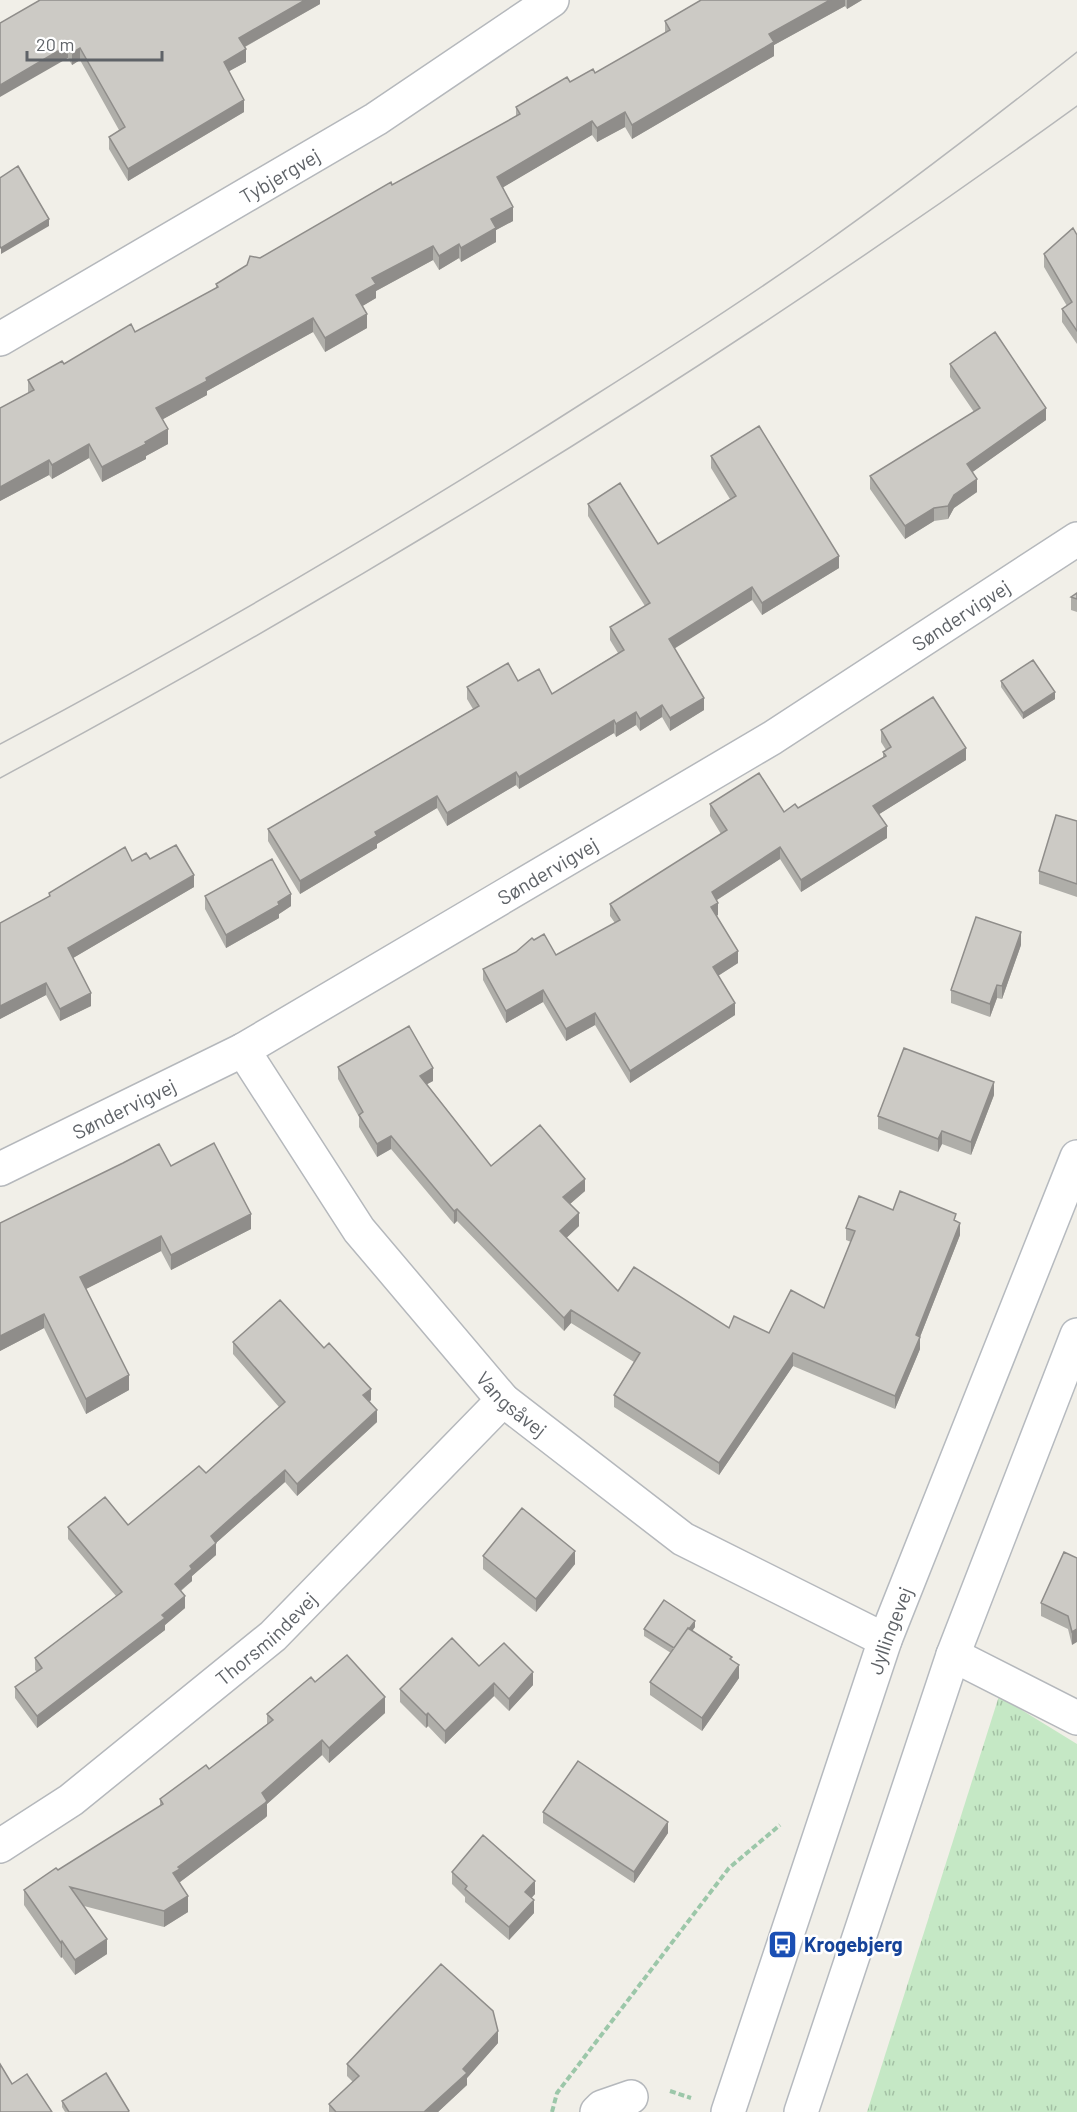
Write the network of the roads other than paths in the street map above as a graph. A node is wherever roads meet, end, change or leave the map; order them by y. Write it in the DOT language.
graph roads {
  1 [pos="552,0"];
  2 [pos="0,339"];
  3 [pos="1077,538"];
  4 [pos="243,1050"];
  5 [pos="1077,1157"];
  6 [pos="0,1168"];
  7 [pos="1077,1335"];
  8 [pos="503,1400"];
  9 [pos="885,1640"];
  10 [pos="953,1655"];
  11 [pos="1077,1718"];
  12 [pos="0,1846"];
  13 [pos="631,2097"];
  14 [pos="729,2111"];
  15 [pos="597,2112"];
  16 [pos="801,2112"];
  1 -- 2 [label="street, Tybjergvej"];
  3 -- 4 [label="street, Søndervigvej"];
  4 -- 6 [label="street, Søndervigvej"];
  4 -- 8 [label="street, Vangsåvej"];
  5 -- 9 [label="street, Jyllingevej"];
  7 -- 10 [label="street"];
  8 -- 9 [label="street, Vangsåvej"];
  8 -- 12 [label="street, Thorsmindevej"];
  9 -- 14 [label="street, Jyllingevej"];
  10 -- 11 [label="street"];
  10 -- 16 [label="street"];
  13 -- 15 [label="street"];
}
